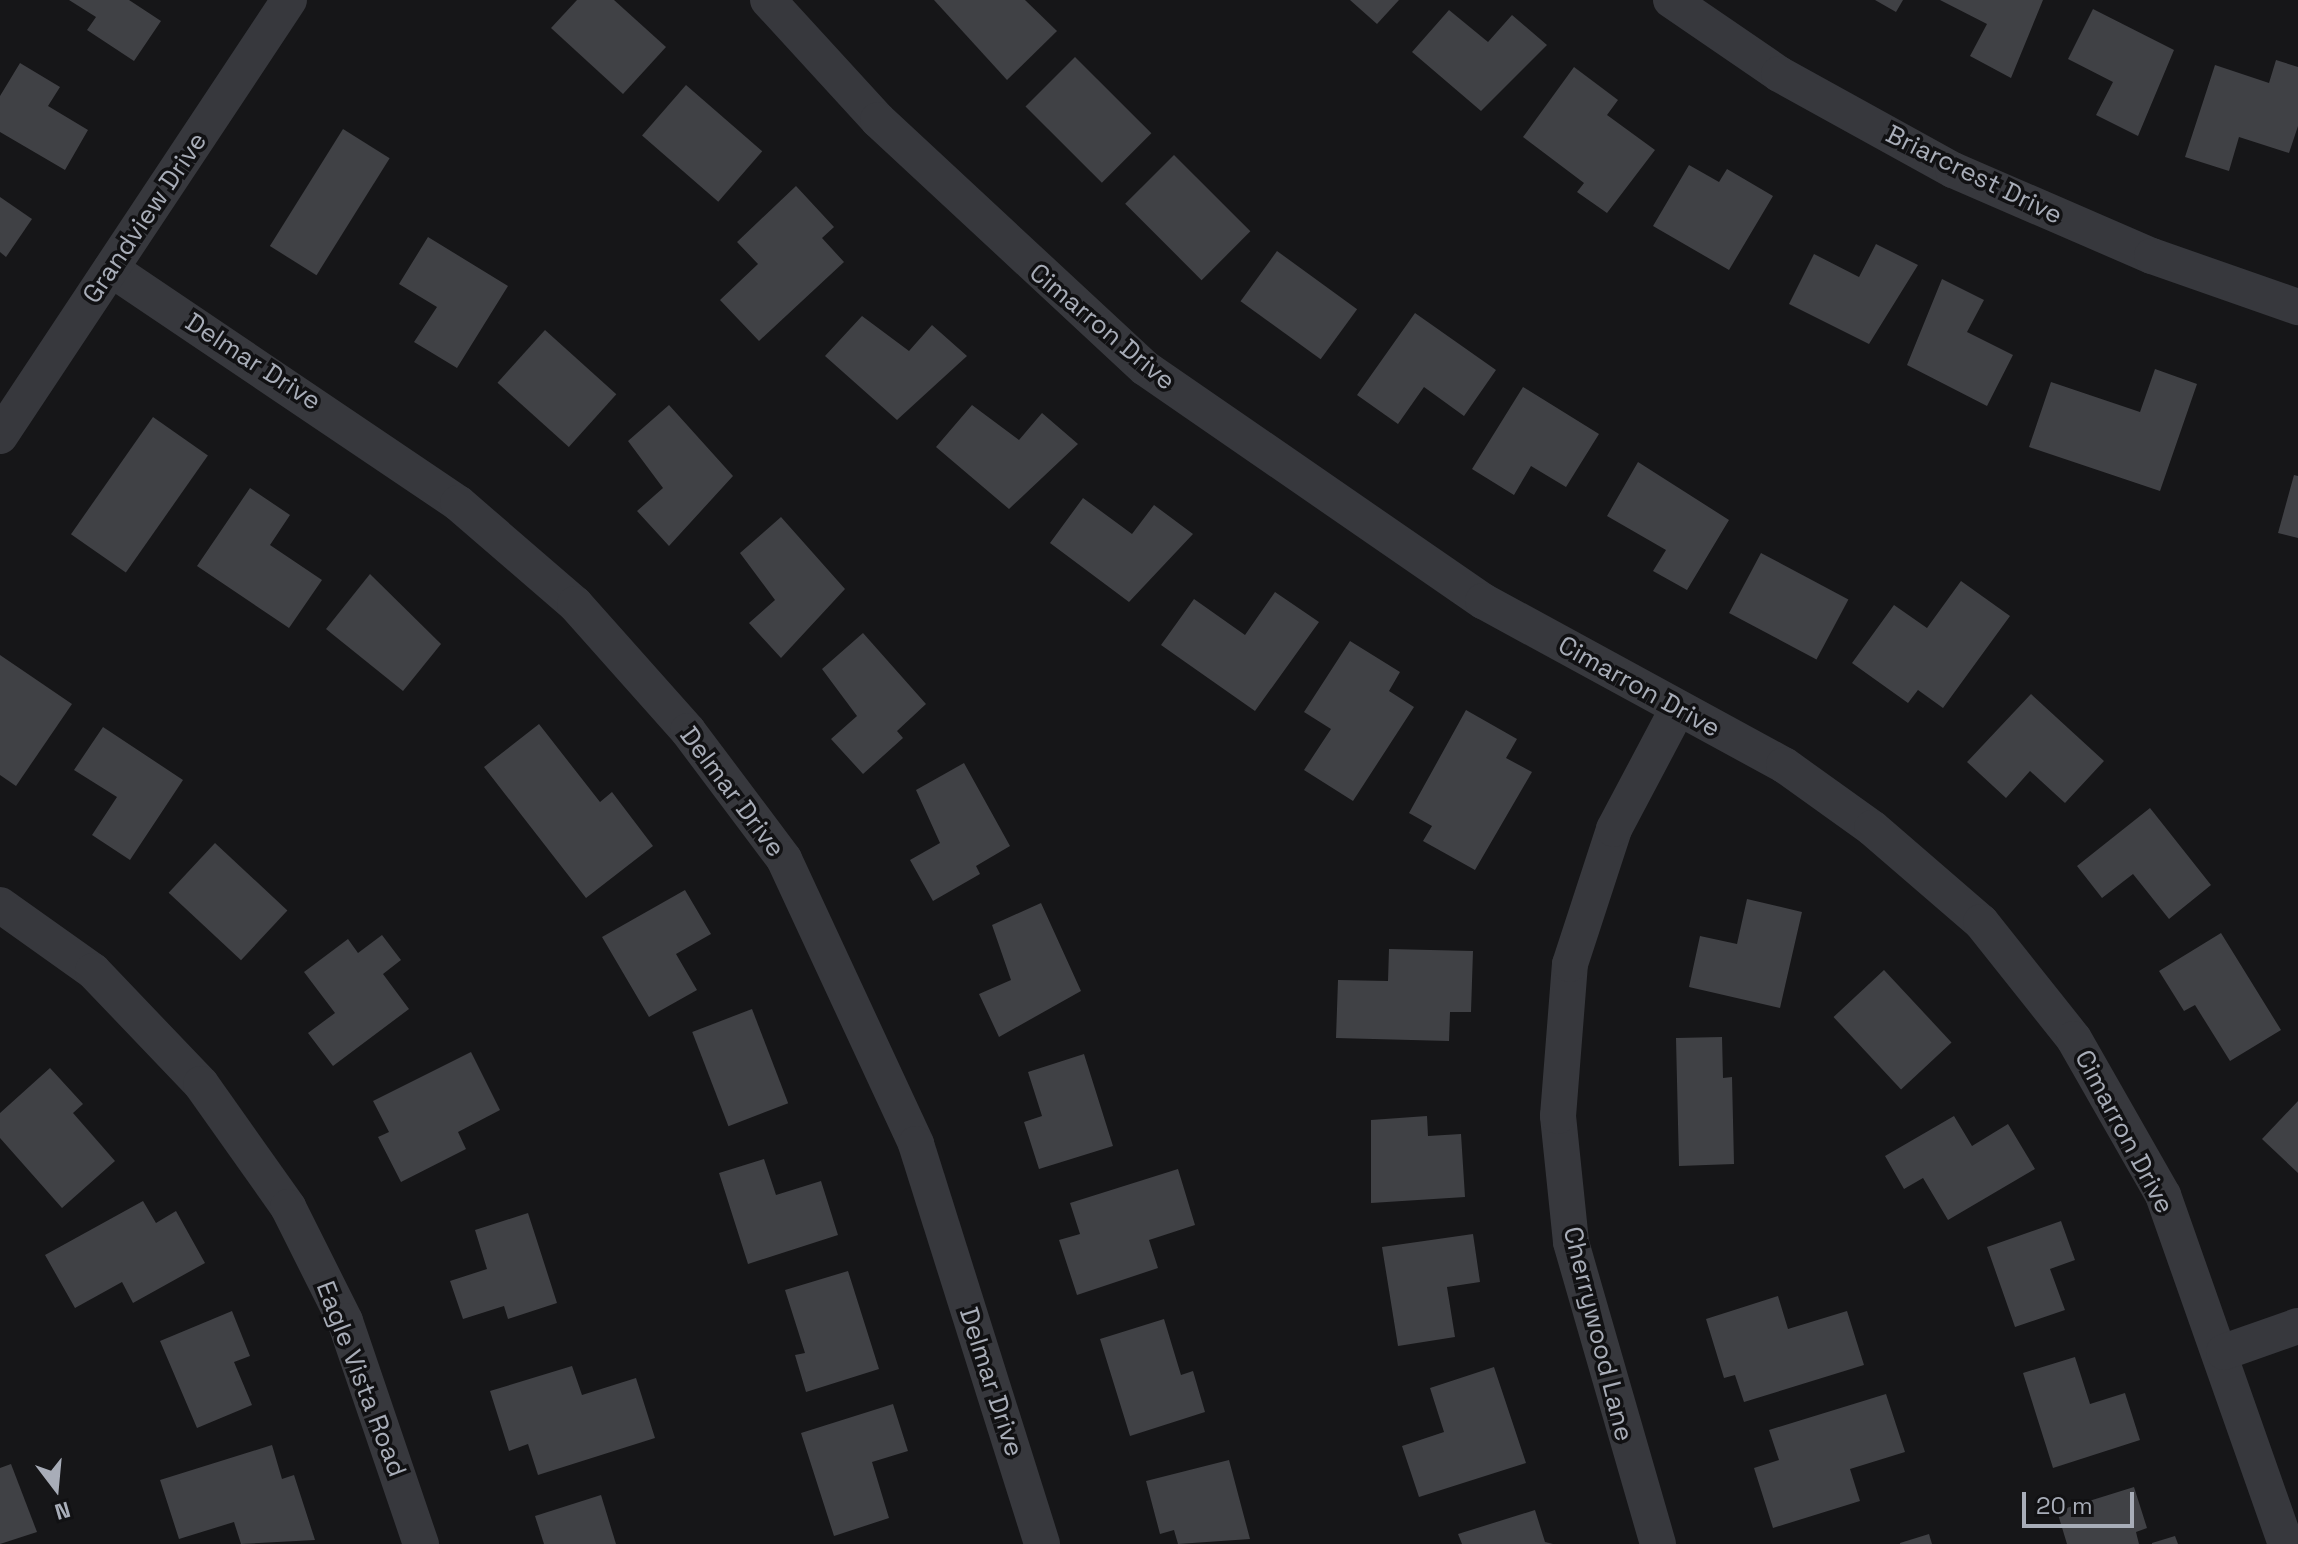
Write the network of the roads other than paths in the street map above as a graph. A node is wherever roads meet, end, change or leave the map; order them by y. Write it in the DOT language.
graph roads {
  1 [pos="289,0"];
  2 [pos="768,0"];
  3 [pos="1671,0"];
  4 [pos="111,269"];
  5 [pos="2298,307"];
  6 [pos="0,436"];
  7 [pos="1677,710"];
  8 [pos="0,905"];
  9 [pos="2298,1326"];
  10 [pos="2224,1352"];
  11 [pos="421,1544"];
  12 [pos="1042,1544"];
  13 [pos="1658,1544"];
  14 [pos="2286,1544"];
  1 -- 4 [label="street, Grandview Drive"];
  2 -- 7 [label="street, Cimarron Drive"];
  3 -- 5 [label="street, Briarcrest Drive"];
  4 -- 6 [label="street, Grandview Drive"];
  4 -- 12 [label="street, Delmar Drive"];
  7 -- 10 [label="street, Cimarron Drive"];
  7 -- 13 [label="street, Cherrywood Lane"];
  8 -- 11 [label="street, Eagle Vista Road"];
  9 -- 10 [label="street"];
  10 -- 14 [label="street, Cimarron Drive"];
}
